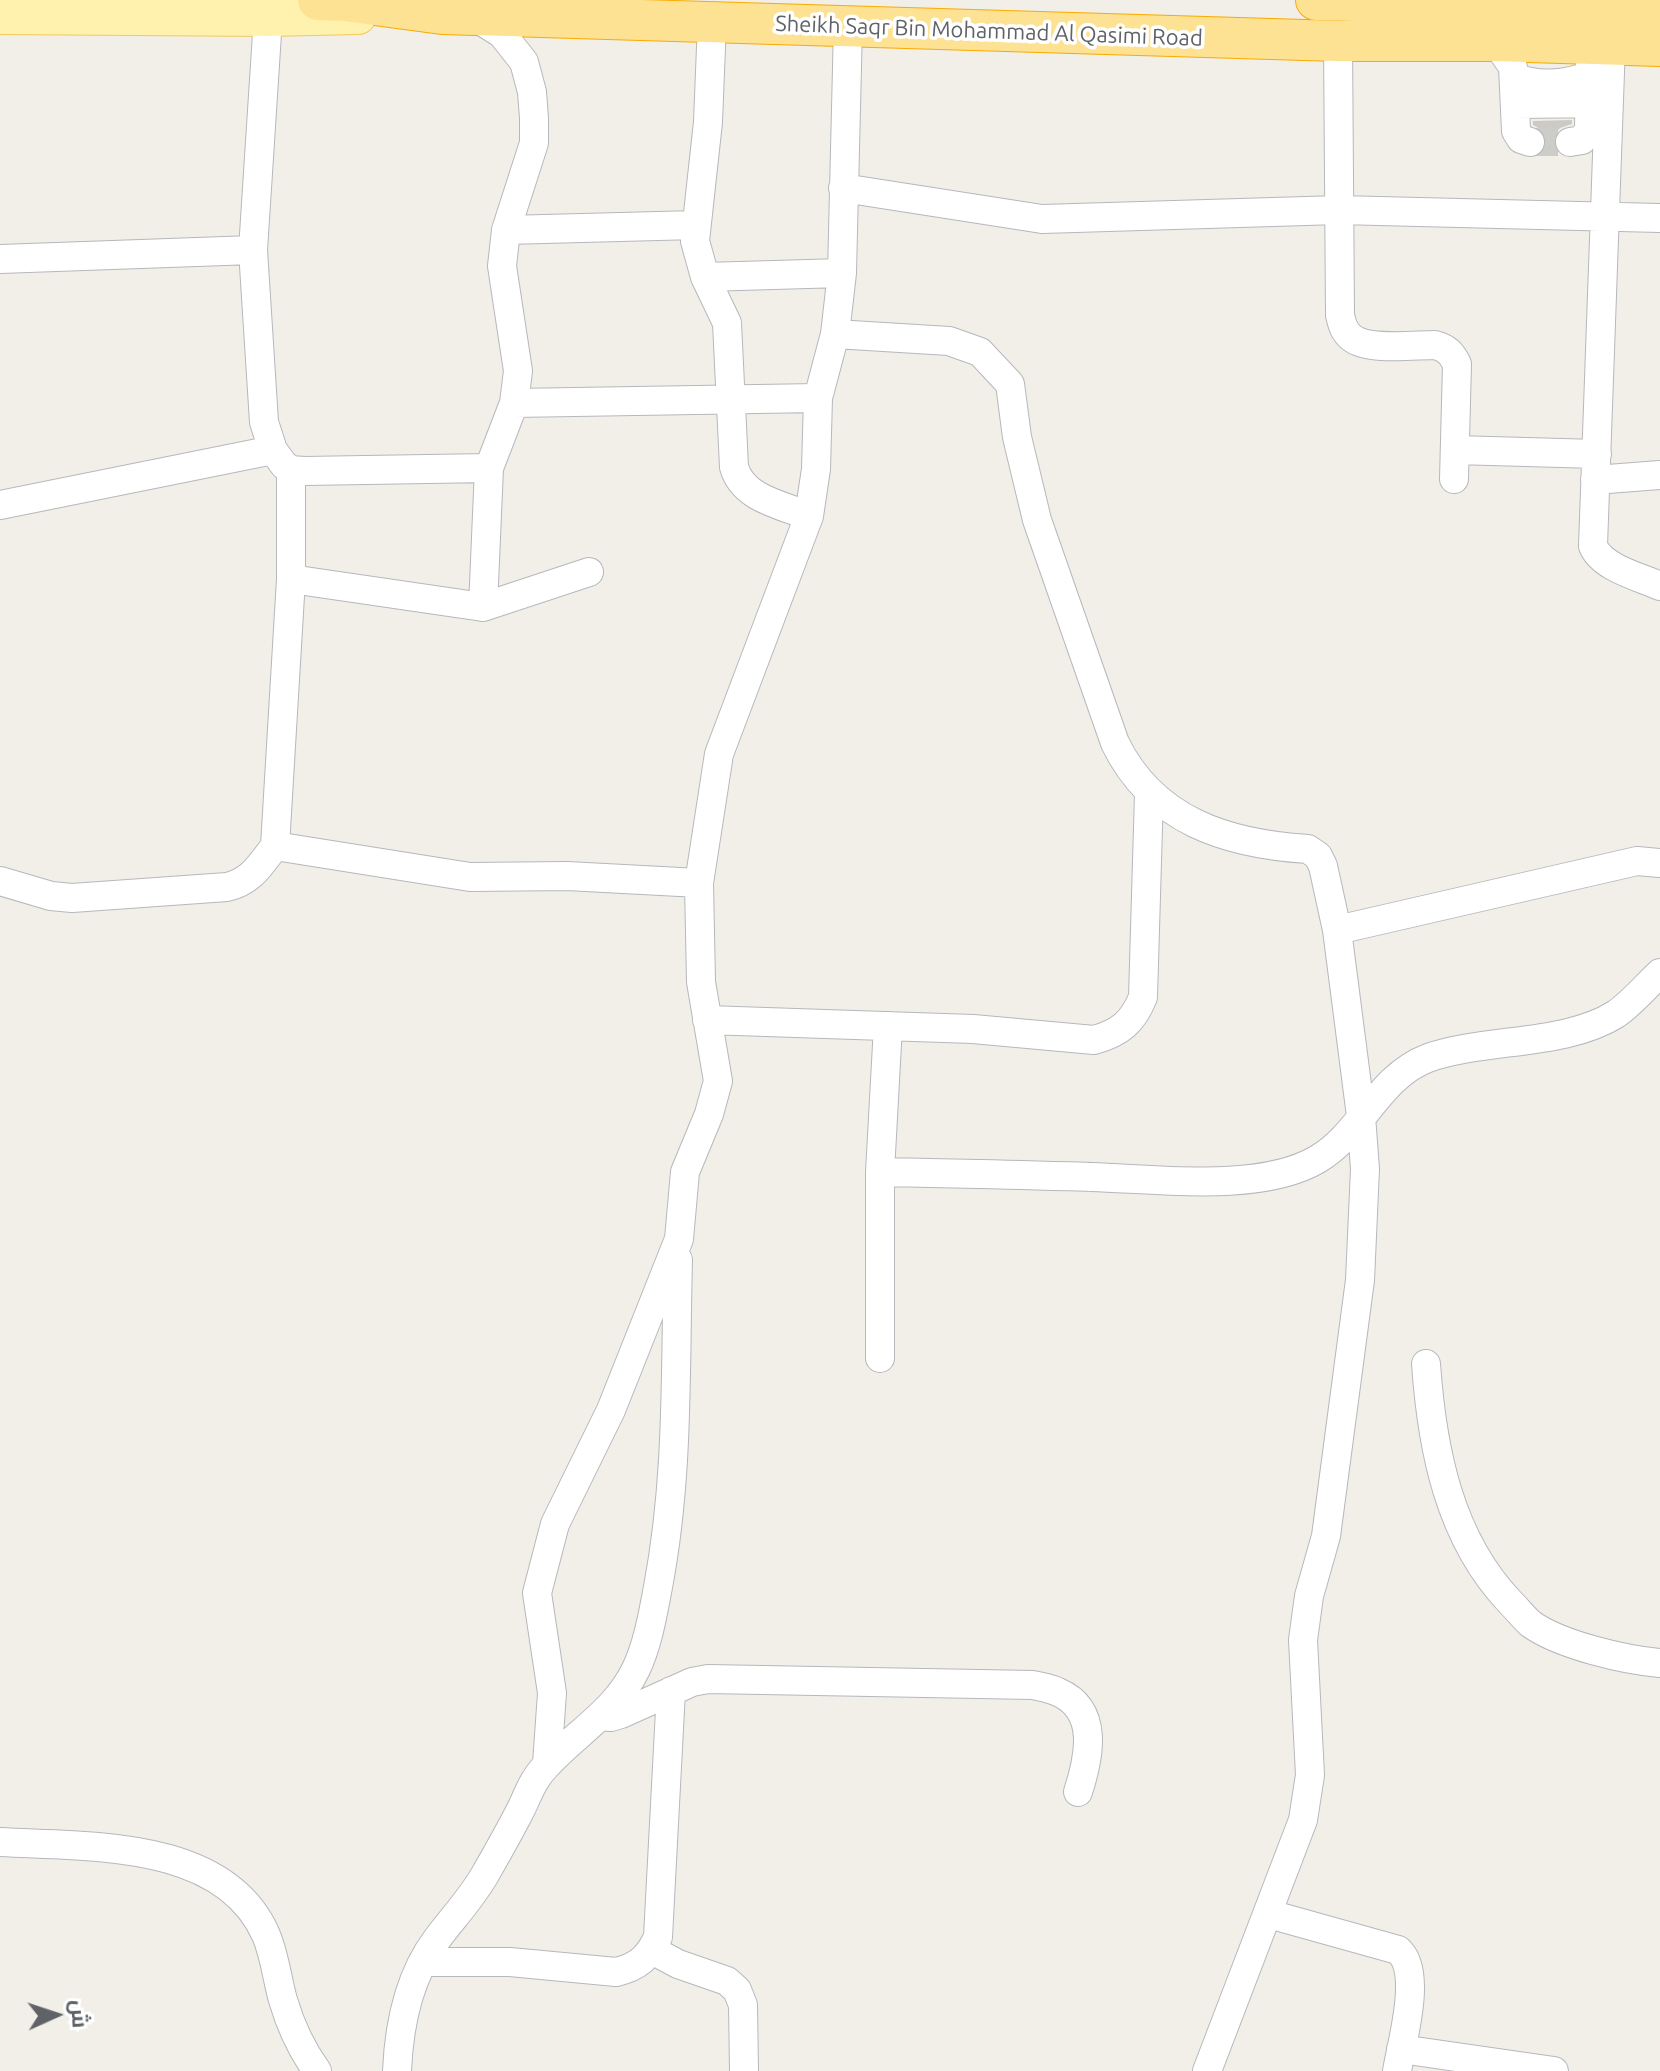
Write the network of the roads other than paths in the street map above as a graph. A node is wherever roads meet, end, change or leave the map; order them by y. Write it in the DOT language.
graph roads {
  1 [pos="318,0"];
  2 [pos="1316,0"];
  3 [pos="1331,0"];
  4 [pos="1351,0"];
  5 [pos="1462,2"];
  6 [pos="1660,9"];
  7 [pos="457,15"];
  8 [pos="0,16"];
  9 [pos="268,18"];
  10 [pos="561,18"];
  11 [pos="712,22"];
  12 [pos="848,26"];
  13 [pos="1338,41"];
  14 [pos="1495,41"];
  15 [pos="1660,46"];
  16 [pos="1601,54"];
  17 [pos="524,62"];
  18 [pos="1515,90"];
  19 [pos="1599,103"];
  20 [pos="1530,142"];
  21 [pos="1570,142"];
  22 [pos="843,188"];
  23 [pos="1339,210"];
  24 [pos="1605,216"];
  25 [pos="1660,218"];
  26 [pos="696,225"];
  27 [pos="506,230"];
  28 [pos="253,250"];
  29 [pos="0,259"];
  30 [pos="842,273"];
  31 [pos="705,277"];
  32 [pos="835,334"];
  33 [pos="818,398"];
  34 [pos="731,399"];
  35 [pos="514,403"];
  36 [pos="1455,450"];
  37 [pos="282,460"];
  38 [pos="1596,467"];
  39 [pos="489,468"];
  40 [pos="1660,475"];
  41 [pos="1454,479"];
  42 [pos="0,505"];
  43 [pos="809,516"];
  44 [pos="589,572"];
  45 [pos="291,579"];
  46 [pos="1660,586"];
  47 [pos="483,607"];
  48 [pos="1149,794"];
  49 [pos="275,846"];
  50 [pos="1660,863"];
  51 [pos="0,881"];
  52 [pos="699,883"];
  53 [pos="1337,930"];
  54 [pos="1660,973"];
  55 [pos="707,1020"];
  56 [pos="888,1026"];
  57 [pos="1361,1116"];
  58 [pos="880,1172"];
  59 [pos="679,1239"];
  60 [pos="880,1358"];
  61 [pos="1426,1364"];
  62 [pos="1660,1663"];
  63 [pos="671,1691"];
  64 [pos="601,1716"];
  65 [pos="547,1764"];
  66 [pos="1078,1792"];
  67 [pos="0,1842"];
  68 [pos="1269,1914"];
  69 [pos="652,1950"];
  70 [pos="423,1962"];
  71 [pos="1399,2060"];
  72 [pos="317,2071"];
  73 [pos="397,2071"];
  74 [pos="744,2071"];
  75 [pos="1207,2071"];
  76 [pos="1554,2071"];
  1 -- 7 [label="highway, Sheikh Saqr Bin Mohammad Al Qasimi Road"];
  2 -- 3 [label="highway"];
  3 -- 4 [label="highway"];
  4 -- 5 [label="highway"];
  5 -- 6 [label="highway"];
  7 -- 9 [label="main road"];
  7 -- 10 [label="highway, Sheikh Saqr Bin Mohammad Al Qasimi Road"];
  7 -- 17 [label="street"];
  8 -- 9 [label="main road"];
  9 -- 28 [label="street"];
  10 -- 11 [label="highway, Sheikh Saqr Bin Mohammad Al Qasimi Road"];
  10 -- 17 [label="street"];
  11 -- 12 [label="highway, Sheikh Saqr Bin Mohammad Al Qasimi Road"];
  11 -- 26 [label="street"];
  12 -- 13 [label="highway, Sheikh Saqr Bin Mohammad Al Qasimi Road"];
  12 -- 22 [label="street"];
  13 -- 14 [label="highway, Sheikh Saqr Bin Mohammad Al Qasimi Road"];
  13 -- 23 [label="street"];
  14 -- 16 [label="highway, Sheikh Saqr Bin Mohammad Al Qasimi Road"];
  14 -- 18 [label="street"];
  15 -- 16 [label="highway, Sheikh Saqr Bin Mohammad Al Qasimi Road"];
  16 -- 18 [label="street"];
  16 -- 19 [label="street"];
  16 -- 19 [label="street"];
  17 -- 27 [label="street"];
  18 -- 19 [label="street"];
  18 -- 20 [label="street"];
  19 -- 21 [label="street"];
  19 -- 24 [label="street"];
  22 -- 23 [label="street"];
  22 -- 30 [label="street"];
  23 -- 24 [label="street"];
  23 -- 36 [label="street"];
  24 -- 25 [label="street"];
  24 -- 38 [label="street"];
  26 -- 27 [label="street"];
  26 -- 31 [label="street"];
  27 -- 35 [label="street"];
  28 -- 29 [label="street"];
  28 -- 37 [label="street"];
  30 -- 31 [label="street"];
  30 -- 32 [label="street"];
  31 -- 34 [label="street"];
  32 -- 33 [label="street"];
  32 -- 48 [label="street"];
  33 -- 34 [label="street"];
  33 -- 43 [label="street"];
  34 -- 35 [label="street"];
  34 -- 43 [label="street"];
  35 -- 39 [label="street"];
  36 -- 38 [label="street"];
  36 -- 41 [label="street"];
  37 -- 39 [label="street"];
  37 -- 42 [label="street"];
  37 -- 45 [label="street"];
  38 -- 40 [label="street"];
  38 -- 46 [label="street"];
  39 -- 47 [label="street"];
  43 -- 52 [label="street"];
  44 -- 47 [label="street"];
  45 -- 47 [label="street"];
  45 -- 49 [label="street"];
  48 -- 53 [label="street"];
  48 -- 56 [label="street"];
  49 -- 51 [label="street"];
  49 -- 52 [label="street"];
  50 -- 53 [label="street"];
  52 -- 55 [label="street"];
  53 -- 57 [label="street"];
  54 -- 57 [label="street"];
  55 -- 56 [label="street"];
  55 -- 59 [label="street"];
  56 -- 58 [label="street"];
  57 -- 58 [label="street"];
  57 -- 68 [label="street"];
  58 -- 60 [label="street"];
  59 -- 64 [label="street"];
  59 -- 65 [label="street"];
  61 -- 62 [label="street"];
  63 -- 64 [label="street"];
  63 -- 66 [label="street"];
  63 -- 69 [label="street"];
  64 -- 65 [label="street"];
  65 -- 70 [label="street"];
  67 -- 72 [label="street"];
  68 -- 71 [label="street"];
  68 -- 75 [label="street"];
  69 -- 70 [label="street"];
  69 -- 74 [label="street"];
  70 -- 73 [label="street"];
  71 -- 76 [label="street"];
}
